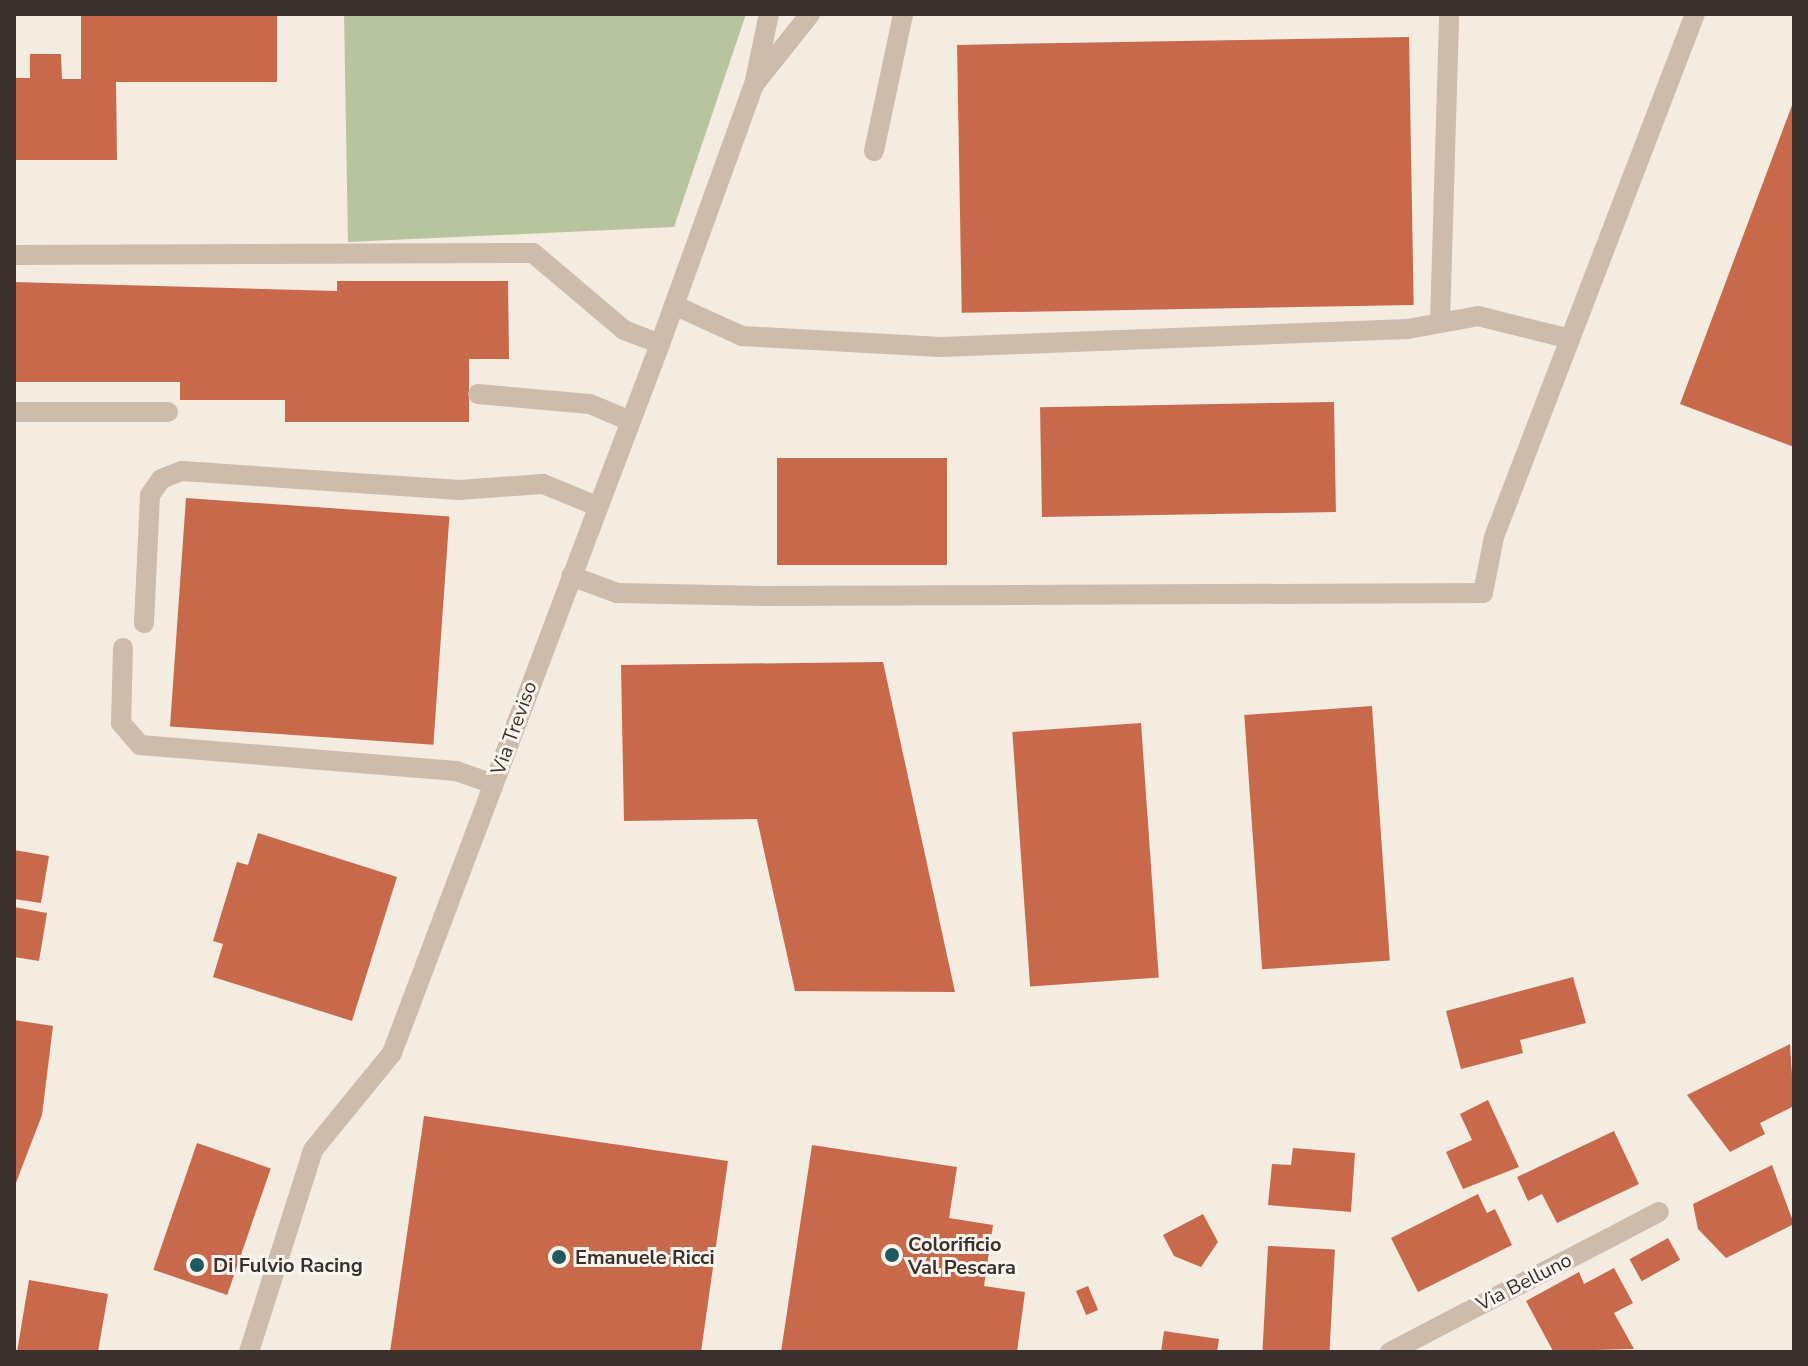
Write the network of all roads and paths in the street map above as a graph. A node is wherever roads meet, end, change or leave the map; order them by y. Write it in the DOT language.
graph roads {
  1 [pos="769,14"];
  2 [pos="810,14"];
  3 [pos="903,14"];
  4 [pos="1449,14"];
  5 [pos="1695,14"];
  6 [pos="754,85"];
  7 [pos="874,151"];
  8 [pos="14,255"];
  9 [pos="674,305"];
  10 [pos="1440,323"];
  11 [pos="1570,339"];
  12 [pos="660,344"];
  13 [pos="478,394"];
  14 [pos="14,412"];
  15 [pos="168,412"];
  16 [pos="630,421"];
  17 [pos="597,506"];
  18 [pos="571,576"];
  19 [pos="144,623"];
  20 [pos="123,648"];
  21 [pos="493,784"];
  22 [pos="1659,1212"];
  23 [pos="249,1352"];
  24 [pos="1390,1352"];
  1 -- 6 [label="street, Via Treviso"];
  2 -- 6 [label="street, Via Treviso"];
  3 -- 7 [label="street"];
  4 -- 10 [label="street"];
  5 -- 11 [label="street"];
  6 -- 9 [label="street, Via Treviso"];
  8 -- 12 [label="street"];
  9 -- 10 [label="street"];
  9 -- 12 [label="street, Via Treviso"];
  10 -- 11 [label="street"];
  11 -- 18 [label="street"];
  12 -- 16 [label="street, Via Treviso"];
  13 -- 16 [label="street"];
  14 -- 15 [label="street"];
  16 -- 17 [label="street, Via Treviso"];
  17 -- 18 [label="street, Via Treviso"];
  17 -- 19 [label="street"];
  18 -- 21 [label="street, Via Treviso"];
  20 -- 21 [label="street"];
  21 -- 23 [label="street, Via Treviso"];
  22 -- 24 [label="street, Via Belluno"];
}
